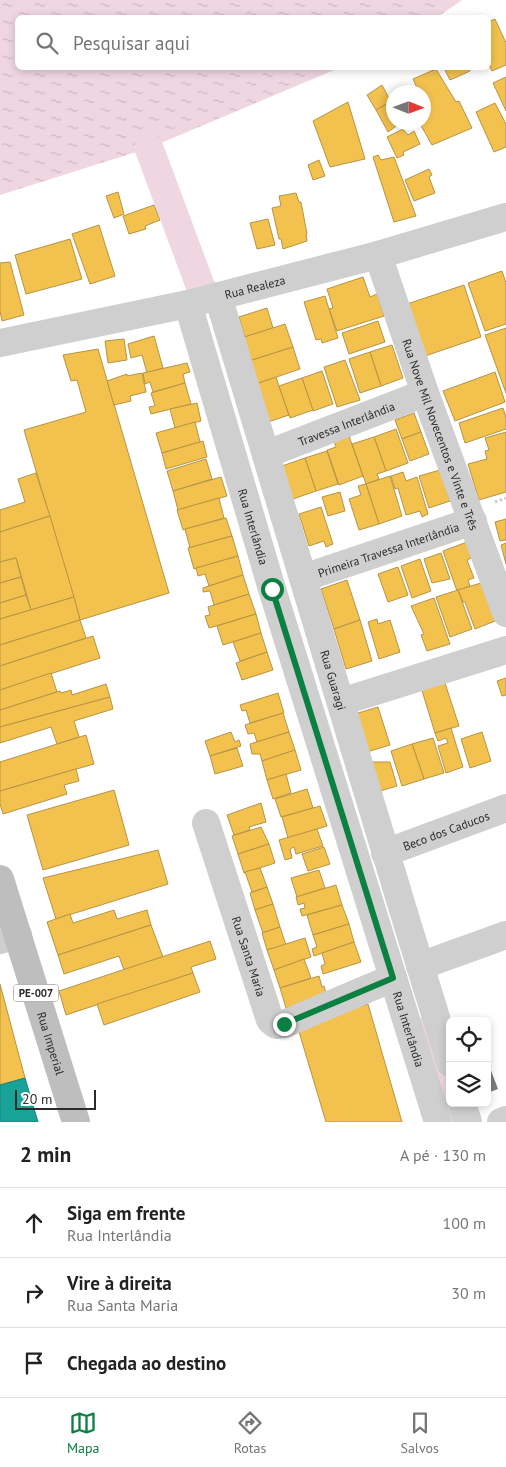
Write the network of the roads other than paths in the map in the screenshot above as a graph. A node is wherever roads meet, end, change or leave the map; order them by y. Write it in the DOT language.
graph roads {
  1 [pos="506,217"];
  2 [pos="378,255"];
  3 [pos="218,296"];
  4 [pos="188,304"];
  5 [pos="0,343"];
  6 [pos="425,392"];
  7 [pos="267,454"];
  8 [pos="473,521"];
  9 [pos="303,578"];
  10 [pos="506,613"];
  11 [pos="506,650"];
  12 [pos="341,702"];
  13 [pos="506,808"];
  14 [pos="206,823"];
  15 [pos="385,853"];
  16 [pos="0,879"];
  17 [pos="506,935"];
  18 [pos="9,938"];
  19 [pos="420,966"];
  20 [pos="393,978"];
  21 [pos="450,1062"];
  22 [pos="463,1107"];
  23 [pos="506,1120"];
  24 [pos="76,1122"];
  25 [pos="438,1122"];
  26 [pos="468,1122"];
  27 [pos="501,1122"];
  1 -- 2 [label="street, Rua Realeza"];
  2 -- 3 [label="street, Rua Realeza"];
  2 -- 6 [label="street, Rua Nove Mil Novecentos e Vinte e Três"];
  3 -- 4 [label="street, Rua Realeza"];
  3 -- 7 [label="street, Rua Guaragi"];
  4 -- 5 [label="street, Rua Realeza"];
  4 -- 20 [label="street, Rua Interlândia"];
  6 -- 7 [label="street, Travessa Interlândia"];
  6 -- 8 [label="street, Rua Nove Mil Novecentos e Vinte e Três"];
  7 -- 9 [label="street, Rua Guaragi"];
  8 -- 9 [label="street, Primeira Travessa Interlândia"];
  8 -- 10 [label="street, Rua Nove Mil Novecentos e Vinte e Três"];
  9 -- 12 [label="street, Rua Guaragi"];
  11 -- 12 [label="street"];
  12 -- 15 [label="street, Rua Guaragi"];
  13 -- 15 [label="street, Beco dos Caducos"];
  14 -- 20 [label="street, Rua Santa Maria"];
  15 -- 19 [label="street, Rua Guaragi"];
  16 -- 18 [label="highway, Rua Imperial / PE-007"];
  17 -- 19 [label="street"];
  18 -- 24 [label="highway, Rua Imperial / PE-007"];
  19 -- 21 [label="street, Rua Guaragi"];
  20 -- 25 [label="street, Rua Interlândia"];
  22 -- 26 [label="street"];
  23 -- 27 [label="street"];
}
